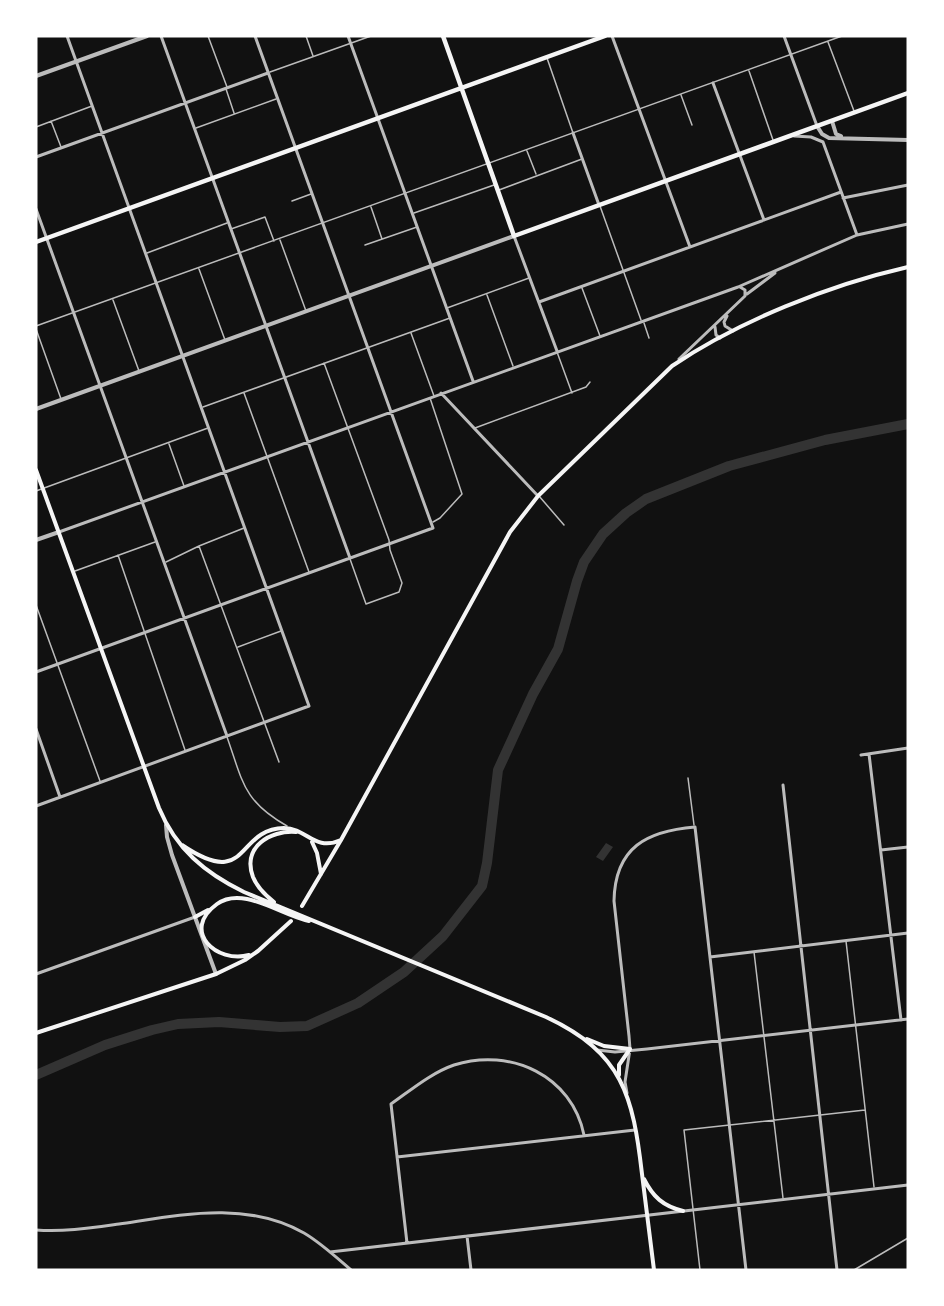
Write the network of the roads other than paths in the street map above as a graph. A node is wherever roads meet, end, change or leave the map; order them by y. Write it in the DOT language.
graph roads {
  1 [pos="68,36"];
  2 [pos="147,36"];
  3 [pos="160,36"];
  4 [pos="208,36"];
  5 [pos="255,36"];
  6 [pos="306,36"];
  7 [pos="348,36"];
  8 [pos="371,36"];
  9 [pos="442,36"];
  10 [pos="605,36"];
  11 [pos="612,36"];
  12 [pos="784,36"];
  13 [pos="842,36"];
  14 [pos="828,41"];
  15 [pos="351,43"];
  16 [pos="791,55"];
  17 [pos="313,57"];
  18 [pos="546,57"];
  19 [pos="77,61"];
  20 [pos="748,70"];
  21 [pos="268,73"];
  22 [pos="36,76"];
  23 [pos="713,83"];
  24 [pos="461,87"];
  25 [pos="226,88"];
  26 [pos="908,93"];
  27 [pos="681,94"];
  28 [pos="277,98"];
  29 [pos="185,103"];
  30 [pos="93,106"];
  31 [pos="640,109"];
  32 [pos="855,112"];
  33 [pos="235,114"];
  34 [pos="378,118"];
  35 [pos="51,121"];
  36 [pos="832,121"];
  37 [pos="692,125"];
  38 [pos="817,126"];
  39 [pos="36,127"];
  40 [pos="194,129"];
  41 [pos="102,133"];
  42 [pos="573,133"];
  43 [pos="787,136"];
  44 [pos="829,138"];
  45 [pos="848,138"];
  46 [pos="908,140"];
  47 [pos="774,141"];
  48 [pos="823,142"];
  49 [pos="61,148"];
  50 [pos="295,148"];
  51 [pos="527,150"];
  52 [pos="740,153"];
  53 [pos="36,157"];
  54 [pos="583,159"];
  55 [pos="489,164"];
  56 [pos="537,176"];
  57 [pos="212,178"];
  58 [pos="666,181"];
  59 [pos="908,185"];
  60 [pos="497,187"];
  61 [pos="841,192"];
  62 [pos="312,194"];
  63 [pos="406,194"];
  64 [pos="843,198"];
  65 [pos="292,201"];
  66 [pos="599,205"];
  67 [pos="371,206"];
  68 [pos="130,208"];
  69 [pos="36,209"];
  70 [pos="413,214"];
  71 [pos="764,220"];
  72 [pos="228,223"];
  73 [pos="322,223"];
  74 [pos="908,224"];
  75 [pos="418,226"];
  76 [pos="231,229"];
  77 [pos="514,236"];
  78 [pos="857,236"];
  79 [pos="47,238"];
  80 [pos="280,239"];
  81 [pos="382,239"];
  82 [pos="274,241"];
  83 [pos="36,242"];
  84 [pos="365,245"];
  85 [pos="690,247"];
  86 [pos="146,253"];
  87 [pos="240,253"];
  88 [pos="432,266"];
  89 [pos="908,267"];
  90 [pos="199,268"];
  91 [pos="782,269"];
  92 [pos="623,272"];
  93 [pos="530,278"];
  94 [pos="157,283"];
  95 [pos="582,287"];
  96 [pos="738,287"];
  97 [pos="487,294"];
  98 [pos="349,296"];
  99 [pos="745,296"];
  100 [pos="112,299"];
  101 [pos="539,302"];
  102 [pos="447,308"];
  103 [pos="306,311"];
  104 [pos="729,312"];
  105 [pos="74,313"];
  106 [pos="450,317"];
  107 [pos="642,321"];
  108 [pos="715,325"];
  109 [pos="266,326"];
  110 [pos="36,328"];
  111 [pos="734,331"];
  112 [pos="411,332"];
  113 [pos="600,336"];
  114 [pos="650,338"];
  115 [pos="720,338"];
  116 [pos="225,340"];
  117 [pos="367,347"];
  118 [pos="557,351"];
  119 [pos="183,356"];
  120 [pos="324,363"];
  121 [pos="672,366"];
  122 [pos="513,367"];
  123 [pos="139,372"];
  124 [pos="285,377"];
  125 [pos="474,381"];
  126 [pos="590,382"];
  127 [pos="100,386"];
  128 [pos="244,392"];
  129 [pos="441,393"];
  130 [pos="572,393"];
  131 [pos="432,397"];
  132 [pos="62,400"];
  133 [pos="202,407"];
  134 [pos="36,409"];
  135 [pos="391,411"];
  136 [pos="348,427"];
  137 [pos="209,428"];
  138 [pos="475,428"];
  139 [pos="308,441"];
  140 [pos="168,443"];
  141 [pos="267,456"];
  142 [pos="126,458"];
  143 [pos="36,470"];
  144 [pos="225,472"];
  145 [pos="184,486"];
  146 [pos="43,488"];
  147 [pos="36,491"];
  148 [pos="538,495"];
  149 [pos="142,502"];
  150 [pos="431,523"];
  151 [pos="564,525"];
  152 [pos="245,527"];
  153 [pos="59,532"];
  154 [pos="36,540"];
  155 [pos="156,542"];
  156 [pos="390,544"];
  157 [pos="199,546"];
  158 [pos="118,555"];
  159 [pos="350,558"];
  160 [pos="164,563"];
  161 [pos="73,572"];
  162 [pos="309,573"];
  163 [pos="267,588"];
  164 [pos="36,605"];
  165 [pos="221,605"];
  166 [pos="184,618"];
  167 [pos="282,630"];
  168 [pos="144,633"];
  169 [pos="101,648"];
  170 [pos="237,648"];
  171 [pos="58,664"];
  172 [pos="36,672"];
  173 [pos="264,723"];
  174 [pos="36,729"];
  175 [pos="227,736"];
  176 [pos="908,748"];
  177 [pos="186,751"];
  178 [pos="870,754"];
  179 [pos="861,756"];
  180 [pos="279,762"];
  181 [pos="144,766"];
  182 [pos="688,778"];
  183 [pos="101,782"];
  184 [pos="783,784"];
  185 [pos="60,797"];
  186 [pos="36,806"];
  187 [pos="166,825"];
  188 [pos="695,827"];
  189 [pos="291,829"];
  190 [pos="298,832"];
  191 [pos="309,838"];
  192 [pos="341,840"];
  193 [pos="177,841"];
  194 [pos="908,847"];
  195 [pos="881,850"];
  196 [pos="321,874"];
  197 [pos="302,906"];
  198 [pos="213,907"];
  199 [pos="275,907"];
  200 [pos="195,917"];
  201 [pos="291,921"];
  202 [pos="908,933"];
  203 [pos="891,935"];
  204 [pos="202,936"];
  205 [pos="845,940"];
  206 [pos="801,946"];
  207 [pos="258,951"];
  208 [pos="754,951"];
  209 [pos="710,957"];
  210 [pos="36,974"];
  211 [pos="216,974"];
  212 [pos="908,1019"];
  213 [pos="901,1020"];
  214 [pos="855,1025"];
  215 [pos="809,1030"];
  216 [pos="36,1033"];
  217 [pos="581,1036"];
  218 [pos="764,1036"];
  219 [pos="719,1041"];
  220 [pos="630,1049"];
  221 [pos="597,1050"];
  222 [pos="619,1079"];
  223 [pos="627,1095"];
  224 [pos="865,1110"];
  225 [pos="819,1115"];
  226 [pos="774,1120"];
  227 [pos="729,1125"];
  228 [pos="637,1130"];
  229 [pos="584,1135"];
  230 [pos="397,1157"];
  231 [pos="642,1176"];
  232 [pos="908,1185"];
  233 [pos="874,1189"];
  234 [pos="829,1194"];
  235 [pos="784,1199"];
  236 [pos="738,1205"];
  237 [pos="693,1210"];
  238 [pos="682,1211"];
  239 [pos="647,1215"];
  240 [pos="36,1230"];
  241 [pos="467,1236"];
  242 [pos="908,1238"];
  243 [pos="407,1243"];
  244 [pos="330,1252"];
  245 [pos="351,1270"];
  246 [pos="471,1270"];
  247 [pos="654,1270"];
  248 [pos="700,1270"];
  249 [pos="746,1270"];
  250 [pos="837,1270"];
  251 [pos="854,1270"];
  1 -- 19 [label="street"];
  2 -- 19 [label="street"];
  3 -- 29 [label="street"];
  4 -- 25 [label="lane"];
  5 -- 21 [label="street"];
  6 -- 17 [label="lane"];
  7 -- 15 [label="street"];
  8 -- 15 [label="lane"];
  9 -- 24 [label="main road"];
  10 -- 18 [label="main road"];
  11 -- 31 [label="street"];
  12 -- 16 [label="street"];
  13 -- 14 [label="lane"];
  14 -- 16 [label="lane"];
  14 -- 32 [label="lane"];
  15 -- 17 [label="lane"];
  15 -- 34 [label="street"];
  16 -- 20 [label="lane"];
  16 -- 38 [label="street"];
  17 -- 21 [label="lane"];
  18 -- 24 [label="main road"];
  18 -- 42 [label="lane"];
  19 -- 22 [label="street"];
  19 -- 30 [label="street"];
  20 -- 23 [label="lane"];
  20 -- 47 [label="lane"];
  21 -- 25 [label="street"];
  21 -- 28 [label="street"];
  23 -- 27 [label="lane"];
  23 -- 52 [label="street"];
  24 -- 34 [label="main road"];
  24 -- 55 [label="main road"];
  25 -- 29 [label="street"];
  25 -- 33 [label="lane"];
  26 -- 32 [label="main road"];
  27 -- 31 [label="lane"];
  27 -- 37 [label="lane"];
  28 -- 33 [label="lane"];
  28 -- 50 [label="street"];
  29 -- 40 [label="street"];
  29 -- 41 [label="street"];
  30 -- 35 [label="lane"];
  30 -- 41 [label="street"];
  31 -- 42 [label="lane"];
  31 -- 58 [label="street"];
  32 -- 36 [label="main road"];
  33 -- 40 [label="lane"];
  34 -- 50 [label="main road"];
  34 -- 63 [label="street"];
  35 -- 39 [label="lane"];
  35 -- 49 [label="lane"];
  36 -- 38 [label="main road"];
  36 -- 45 [label="street"];
  38 -- 43 [label="main road"];
  38 -- 44 [label="street"];
  40 -- 57 [label="street"];
  41 -- 49 [label="street"];
  41 -- 68 [label="street"];
  42 -- 51 [label="lane"];
  42 -- 54 [label="street"];
  43 -- 47 [label="main road"];
  43 -- 48 [label="street"];
  44 -- 45 [label="street"];
  44 -- 48 [label="street"];
  45 -- 46 [label="street"];
  47 -- 52 [label="main road"];
  48 -- 61 [label="street"];
  49 -- 53 [label="street"];
  50 -- 57 [label="main road"];
  50 -- 62 [label="street"];
  51 -- 55 [label="lane"];
  51 -- 56 [label="lane"];
  52 -- 58 [label="main road"];
  52 -- 71 [label="street"];
  54 -- 56 [label="lane"];
  54 -- 66 [label="street"];
  55 -- 60 [label="main road"];
  55 -- 63 [label="lane"];
  56 -- 60 [label="lane"];
  57 -- 68 [label="main road"];
  57 -- 72 [label="street"];
  58 -- 66 [label="main road"];
  58 -- 85 [label="street"];
  59 -- 64 [label="street"];
  60 -- 70 [label="lane"];
  60 -- 77 [label="main road"];
  61 -- 64 [label="street"];
  61 -- 71 [label="street"];
  62 -- 65 [label="lane"];
  62 -- 73 [label="street"];
  63 -- 67 [label="lane"];
  63 -- 70 [label="street"];
  64 -- 78 [label="street"];
  66 -- 77 [label="main road"];
  66 -- 92 [label="lane"];
  67 -- 73 [label="lane"];
  67 -- 81 [label="lane"];
  68 -- 79 [label="main road"];
  68 -- 86 [label="street"];
  69 -- 79 [label="street"];
  70 -- 75 [label="street"];
  71 -- 85 [label="street"];
  72 -- 76 [label="street"];
  72 -- 86 [label="lane"];
  73 -- 80 [label="lane"];
  73 -- 98 [label="street"];
  74 -- 78 [label="street"];
  75 -- 81 [label="lane"];
  75 -- 88 [label="street"];
  76 -- 82 [label="lane"];
  76 -- 87 [label="street"];
  77 -- 88 [label="street"];
  77 -- 93 [label="street"];
  78 -- 91 [label="street"];
  79 -- 83 [label="main road"];
  79 -- 105 [label="street"];
  80 -- 82 [label="lane"];
  80 -- 103 [label="lane"];
  81 -- 84 [label="lane"];
  82 -- 87 [label="lane"];
  85 -- 92 [label="street"];
  86 -- 94 [label="street"];
  87 -- 90 [label="lane"];
  87 -- 109 [label="street"];
  88 -- 98 [label="street"];
  88 -- 102 [label="street"];
  89 -- 111 [label="main road"];
  90 -- 94 [label="lane"];
  90 -- 116 [label="lane"];
  91 -- 96 [label="street"];
  91 -- 99 [label="street"];
  92 -- 95 [label="street"];
  92 -- 107 [label="lane"];
  93 -- 97 [label="lane"];
  93 -- 101 [label="street"];
  94 -- 100 [label="lane"];
  94 -- 119 [label="street"];
  95 -- 101 [label="street"];
  95 -- 113 [label="lane"];
  96 -- 99 [label="street"];
  96 -- 107 [label="street"];
  97 -- 102 [label="lane"];
  97 -- 122 [label="lane"];
  98 -- 103 [label="street"];
  98 -- 117 [label="street"];
  99 -- 104 [label="street"];
  100 -- 105 [label="lane"];
  100 -- 123 [label="lane"];
  101 -- 118 [label="street"];
  102 -- 106 [label="street"];
  103 -- 109 [label="street"];
  104 -- 108 [label="street"];
  104 -- 111 [label="street"];
  105 -- 110 [label="lane"];
  105 -- 127 [label="street"];
  106 -- 112 [label="lane"];
  106 -- 125 [label="street"];
  107 -- 113 [label="street"];
  107 -- 114 [label="lane"];
  108 -- 115 [label="street"];
  108 -- 121 [label="street"];
  109 -- 116 [label="street"];
  109 -- 124 [label="street"];
  110 -- 132 [label="lane"];
  111 -- 115 [label="main road"];
  112 -- 117 [label="lane"];
  112 -- 131 [label="lane"];
  113 -- 118 [label="street"];
  115 -- 121 [label="main road"];
  116 -- 119 [label="street"];
  117 -- 120 [label="lane"];
  117 -- 135 [label="street"];
  118 -- 122 [label="street"];
  118 -- 130 [label="lane"];
  119 -- 123 [label="street"];
  119 -- 133 [label="street"];
  120 -- 124 [label="lane"];
  120 -- 136 [label="lane"];
  121 -- 148 [label="main road"];
  122 -- 125 [label="street"];
  123 -- 127 [label="street"];
  124 -- 128 [label="lane"];
  124 -- 139 [label="street"];
  125 -- 129 [label="street"];
  126 -- 130 [label="lane"];
  127 -- 132 [label="street"];
  127 -- 142 [label="street"];
  128 -- 133 [label="lane"];
  128 -- 141 [label="lane"];
  129 -- 131 [label="street"];
  129 -- 138 [label="street"];
  130 -- 138 [label="lane"];
  131 -- 135 [label="street"];
  131 -- 150 [label="lane"];
  132 -- 134 [label="street"];
  133 -- 137 [label="street"];
  135 -- 136 [label="street"];
  135 -- 150 [label="street"];
  136 -- 139 [label="street"];
  136 -- 156 [label="lane"];
  137 -- 140 [label="lane"];
  137 -- 144 [label="street"];
  138 -- 148 [label="street"];
  139 -- 141 [label="street"];
  139 -- 159 [label="street"];
  140 -- 142 [label="lane"];
  140 -- 145 [label="lane"];
  141 -- 144 [label="street"];
  141 -- 162 [label="lane"];
  142 -- 146 [label="lane"];
  142 -- 149 [label="street"];
  143 -- 146 [label="main road"];
  144 -- 145 [label="street"];
  144 -- 152 [label="street"];
  145 -- 149 [label="street"];
  146 -- 147 [label="lane"];
  146 -- 153 [label="main road"];
  148 -- 151 [label="lane"];
  148 -- 192 [label="main road"];
  149 -- 153 [label="street"];
  149 -- 155 [label="street"];
  150 -- 156 [label="street"];
  152 -- 157 [label="lane"];
  152 -- 163 [label="street"];
  153 -- 154 [label="street"];
  153 -- 161 [label="main road"];
  155 -- 158 [label="lane"];
  155 -- 160 [label="street"];
  156 -- 159 [label="street"];
  156 -- 159 [label="lane"];
  157 -- 160 [label="lane"];
  157 -- 165 [label="lane"];
  158 -- 161 [label="lane"];
  158 -- 168 [label="lane"];
  159 -- 162 [label="street"];
  160 -- 166 [label="street"];
  161 -- 169 [label="main road"];
  162 -- 163 [label="street"];
  163 -- 165 [label="street"];
  163 -- 167 [label="street"];
  164 -- 171 [label="lane"];
  165 -- 166 [label="street"];
  165 -- 170 [label="lane"];
  166 -- 168 [label="street"];
  166 -- 175 [label="street"];
  167 -- 170 [label="lane"];
  167 -- 173 [label="street"];
  168 -- 169 [label="street"];
  168 -- 177 [label="lane"];
  169 -- 171 [label="street"];
  169 -- 181 [label="main road"];
  170 -- 173 [label="lane"];
  171 -- 172 [label="street"];
  171 -- 183 [label="lane"];
  173 -- 175 [label="street"];
  173 -- 180 [label="lane"];
  174 -- 185 [label="street"];
  175 -- 177 [label="street"];
  175 -- 189 [label="lane"];
  176 -- 178 [label="street"];
  177 -- 181 [label="street"];
  178 -- 179 [label="street"];
  178 -- 195 [label="street"];
  181 -- 183 [label="street"];
  181 -- 187 [label="main road"];
  182 -- 188 [label="lane"];
  183 -- 185 [label="street"];
  184 -- 206 [label="street"];
  185 -- 186 [label="street"];
  187 -- 193 [label="main road"];
  187 -- 200 [label="street"];
  188 -- 209 [label="street"];
  188 -- 220 [label="street"];
  189 -- 190 [label="main road"];
  189 -- 193 [label="main road"];
  190 -- 191 [label="main road"];
  190 -- 199 [label="main road"];
  191 -- 192 [label="main road"];
  191 -- 196 [label="main road"];
  192 -- 196 [label="main road"];
  193 -- 199 [label="main road"];
  194 -- 195 [label="street"];
  195 -- 203 [label="street"];
  196 -- 197 [label="main road"];
  198 -- 199 [label="main road"];
  198 -- 200 [label="main road"];
  198 -- 204 [label="main road"];
  199 -- 217 [label="main road"];
  200 -- 204 [label="street"];
  200 -- 210 [label="street"];
  201 -- 207 [label="main road"];
  202 -- 203 [label="street"];
  203 -- 205 [label="street"];
  203 -- 213 [label="street"];
  204 -- 207 [label="main road"];
  204 -- 211 [label="street"];
  205 -- 206 [label="street"];
  205 -- 214 [label="lane"];
  206 -- 208 [label="street"];
  206 -- 215 [label="street"];
  207 -- 211 [label="main road"];
  208 -- 209 [label="street"];
  208 -- 218 [label="lane"];
  209 -- 219 [label="street"];
  211 -- 216 [label="main road"];
  212 -- 213 [label="street"];
  213 -- 214 [label="street"];
  214 -- 215 [label="street"];
  214 -- 224 [label="lane"];
  215 -- 218 [label="street"];
  215 -- 225 [label="street"];
  217 -- 220 [label="main road"];
  217 -- 221 [label="main road"];
  218 -- 219 [label="street"];
  218 -- 226 [label="lane"];
  219 -- 220 [label="street"];
  219 -- 227 [label="street"];
  220 -- 221 [label="street"];
  220 -- 222 [label="main road"];
  220 -- 223 [label="street"];
  221 -- 222 [label="main road"];
  222 -- 223 [label="main road"];
  223 -- 228 [label="main road"];
  224 -- 225 [label="lane"];
  224 -- 233 [label="lane"];
  225 -- 226 [label="lane"];
  225 -- 234 [label="street"];
  226 -- 227 [label="lane"];
  226 -- 235 [label="lane"];
  227 -- 236 [label="street"];
  227 -- 237 [label="lane"];
  228 -- 229 [label="street"];
  228 -- 231 [label="main road"];
  229 -- 230 [label="street"];
  229 -- 230 [label="street"];
  230 -- 243 [label="street"];
  231 -- 238 [label="main road"];
  231 -- 239 [label="main road"];
  232 -- 233 [label="street"];
  233 -- 234 [label="street"];
  234 -- 235 [label="street"];
  234 -- 250 [label="street"];
  235 -- 236 [label="street"];
  236 -- 237 [label="street"];
  236 -- 249 [label="street"];
  237 -- 238 [label="street"];
  237 -- 248 [label="lane"];
  238 -- 239 [label="street"];
  239 -- 241 [label="street"];
  239 -- 247 [label="main road"];
  240 -- 244 [label="street"];
  241 -- 243 [label="street"];
  241 -- 246 [label="street"];
  242 -- 251 [label="lane"];
  243 -- 244 [label="street"];
  244 -- 245 [label="street"];
}
